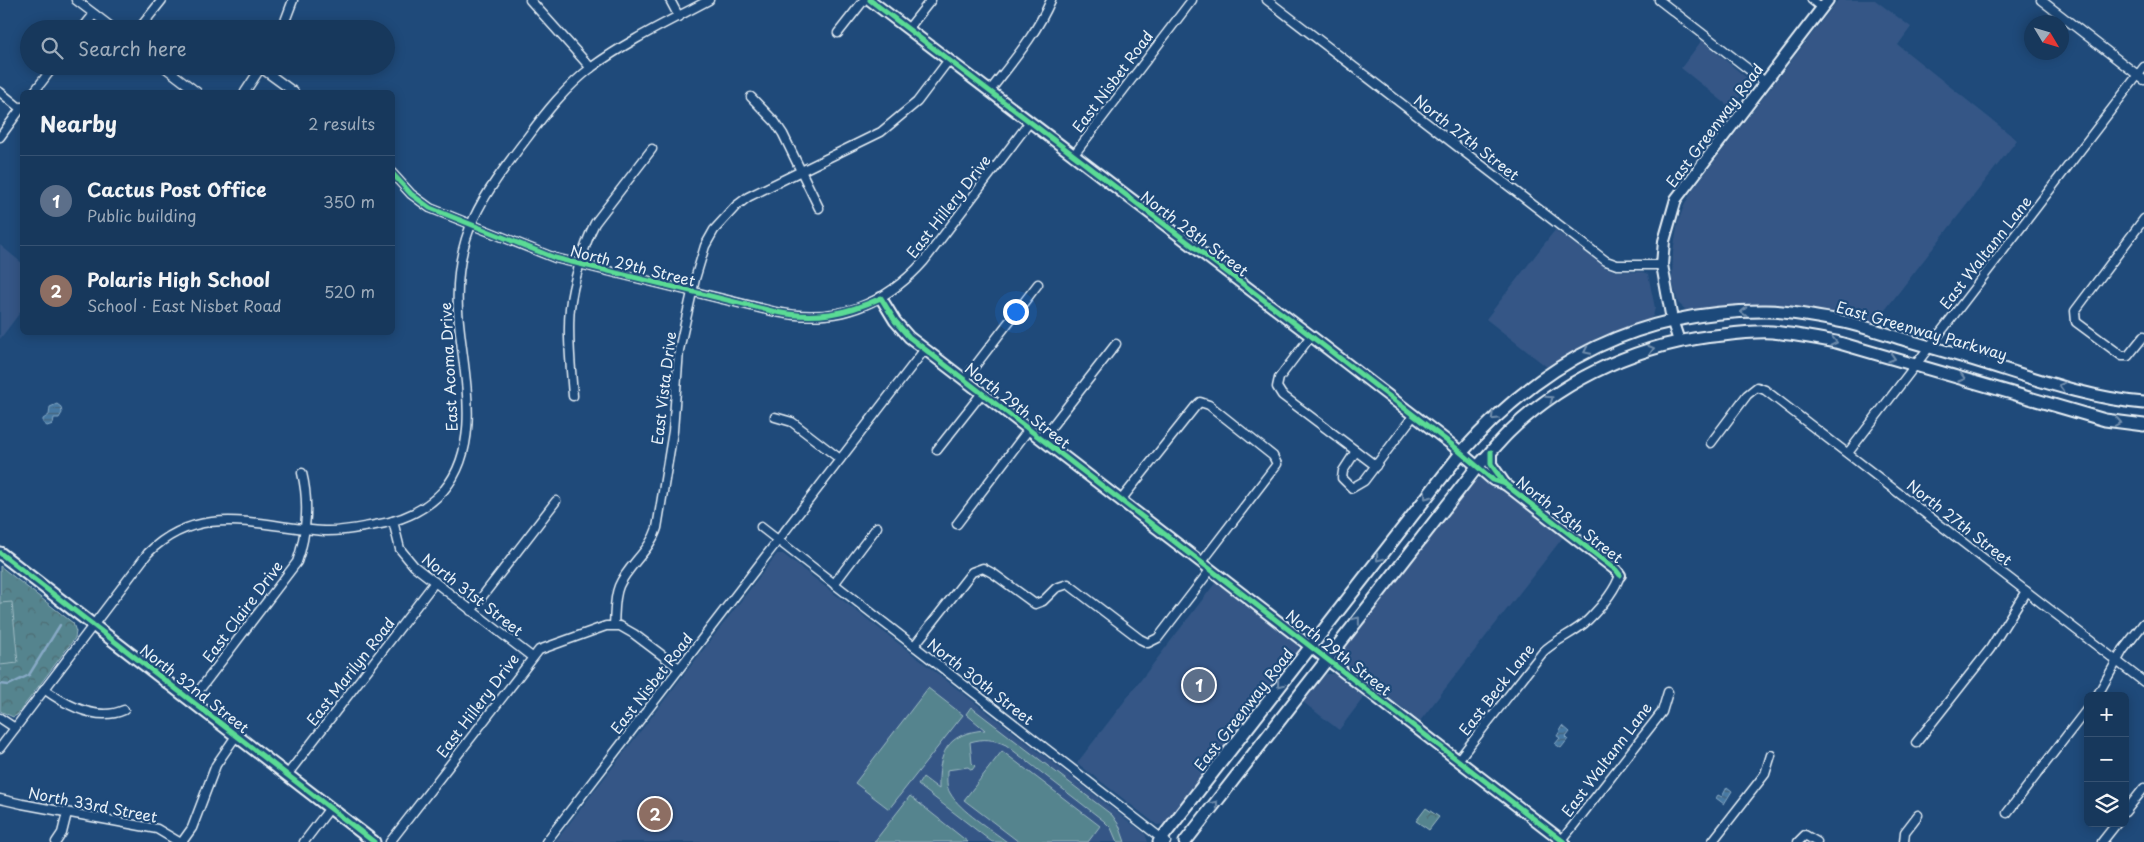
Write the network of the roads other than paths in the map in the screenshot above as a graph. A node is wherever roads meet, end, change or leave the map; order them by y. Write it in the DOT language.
graph roads {
  1 [pos="76,0"];
  2 [pos="162,0"];
  3 [pos="293,0"];
  4 [pos="530,0"];
  5 [pos="670,0"];
  6 [pos="709,0"];
  7 [pos="864,0"];
  8 [pos="870,0"];
  9 [pos="931,0"];
  10 [pos="1051,0"];
  11 [pos="1192,0"];
  12 [pos="1267,0"];
  13 [pos="1659,0"];
  14 [pos="1812,0"];
  15 [pos="2041,0"];
  16 [pos="1825,4"];
  17 [pos="94,14"];
  18 [pos="679,17"];
  19 [pos="89,20"];
  20 [pos="102,20"];
  21 [pos="146,20"];
  22 [pos="285,20"];
  23 [pos="908,29"];
  24 [pos="838,34"];
  25 [pos="948,61"];
  26 [pos="2144,67"];
  27 [pos="591,68"];
  28 [pos="47,75"];
  29 [pos="173,75"];
  30 [pos="257,75"];
  31 [pos="272,75"];
  32 [pos="2141,77"];
  33 [pos="1765,82"];
  34 [pos="36,90"];
  35 [pos="191,90"];
  36 [pos="246,90"];
  37 [pos="291,90"];
  38 [pos="0,92"];
  39 [pos="989,92"];
  40 [pos="751,97"];
  41 [pos="20,107"];
  42 [pos="20,111"];
  43 [pos="1029,123"];
  44 [pos="0,137"];
  45 [pos="652,149"];
  46 [pos="1073,156"];
  47 [pos="801,171"];
  48 [pos="395,175"];
  49 [pos="819,208"];
  50 [pos="2144,219"];
  51 [pos="470,225"];
  52 [pos="580,265"];
  53 [pos="1662,265"];
  54 [pos="1038,284"];
  55 [pos="692,292"];
  56 [pos="881,298"];
  57 [pos="1802,316"];
  58 [pos="1672,320"];
  59 [pos="1798,335"];
  60 [pos="1311,336"];
  61 [pos="2144,336"];
  62 [pos="1679,341"];
  63 [pos="1116,344"];
  64 [pos="1929,347"];
  65 [pos="925,349"];
  66 [pos="1915,365"];
  67 [pos="1559,367"];
  68 [pos="964,379"];
  69 [pos="1571,386"];
  70 [pos="982,393"];
  71 [pos="573,396"];
  72 [pos="2144,403"];
  73 [pos="1414,415"];
  74 [pos="775,417"];
  75 [pos="2144,425"];
  76 [pos="1029,429"];
  77 [pos="1042,439"];
  78 [pos="1711,443"];
  79 [pos="937,450"];
  80 [pos="1356,451"];
  81 [pos="1491,452"];
  82 [pos="1461,453"];
  83 [pos="1848,453"];
  84 [pos="840,459"];
  85 [pos="1376,466"];
  86 [pos="1477,467"];
  87 [pos="302,473"];
  88 [pos="1505,484"];
  89 [pos="1121,500"];
  90 [pos="556,501"];
  91 [pos="392,521"];
  92 [pos="1407,522"];
  93 [pos="957,524"];
  94 [pos="761,527"];
  95 [pos="877,527"];
  96 [pos="304,529"];
  97 [pos="1422,538"];
  98 [pos="778,541"];
  99 [pos="0,553"];
  100 [pos="1202,562"];
  101 [pos="1211,569"];
  102 [pos="1620,575"];
  103 [pos="435,582"];
  104 [pos="834,584"];
  105 [pos="2026,591"];
  106 [pos="471,610"];
  107 [pos="2144,623"];
  108 [pos="94,624"];
  109 [pos="614,625"];
  110 [pos="914,646"];
  111 [pos="1311,646"];
  112 [pos="532,657"];
  113 [pos="1328,659"];
  114 [pos="2117,661"];
  115 [pos="679,668"];
  116 [pos="2144,682"];
  117 [pos="44,690"];
  118 [pos="1668,692"];
  119 [pos="2099,692"];
  120 [pos="191,701"];
  121 [pos="124,710"];
  122 [pos="2084,713"];
  123 [pos="0,718"];
  124 [pos="15,728"];
  125 [pos="236,736"];
  126 [pos="1916,743"];
  127 [pos="0,748"];
  128 [pos="1771,755"];
  129 [pos="1458,760"];
  130 [pos="287,775"];
  131 [pos="2144,788"];
  132 [pos="0,799"];
  133 [pos="2129,807"];
  134 [pos="330,808"];
  135 [pos="67,813"];
  136 [pos="2007,814"];
  137 [pos="1918,815"];
  138 [pos="2114,827"];
  139 [pos="1162,841"];
  140 [pos="1563,841"];
  141 [pos="56,842"];
  142 [pos="180,842"];
  143 [pos="304,842"];
  144 [pos="374,842"];
  145 [pos="390,842"];
  146 [pos="546,842"];
  147 [pos="1185,842"];
  148 [pos="1712,842"];
  149 [pos="1798,842"];
  150 [pos="1817,842"];
  151 [pos="1904,842"];
  152 [pos="2102,842"];
  1 -- 17 [label="street"];
  2 -- 21 [label="street"];
  3 -- 22 [label="street"];
  4 -- 27 [label="street"];
  5 -- 18 [label="street"];
  6 -- 18 [label="street, East Acoma Drive"];
  7 -- 24 [label="street"];
  8 -- 23 [label="street, North 28th Street"];
  9 -- 23 [label="street"];
  10 -- 39 [label="street"];
  11 -- 46 [label="street, East Nisbet Road"];
  12 -- 53 [label="street, North 27th Street"];
  13 -- 33 [label="street"];
  14 -- 16 [label="street"];
  15 -- 32 [label="street"];
  16 -- 33 [label="street, East Greenway Road"];
  17 -- 19 [label="street"];
  17 -- 20 [label="street"];
  18 -- 27 [label="street, East Acoma Drive"];
  23 -- 25 [label="street, North 28th Street"];
  25 -- 39 [label="street, North 28th Street"];
  25 -- 47 [label="street, East Vista Drive"];
  26 -- 32 [label="street, East Waltann Lane"];
  27 -- 51 [label="street, East Acoma Drive"];
  28 -- 34 [label="street"];
  29 -- 35 [label="street"];
  30 -- 36 [label="street"];
  31 -- 37 [label="street"];
  32 -- 64 [label="street, East Waltann Lane"];
  33 -- 53 [label="street, East Greenway Road"];
  38 -- 41 [label="street"];
  39 -- 43 [label="street, North 28th Street"];
  40 -- 47 [label="street"];
  42 -- 44 [label="street"];
  43 -- 46 [label="street, North 28th Street"];
  43 -- 56 [label="street, East Hillery Drive"];
  45 -- 52 [label="street"];
  46 -- 60 [label="street, North 28th Street"];
  47 -- 49 [label="street"];
  47 -- 55 [label="street, East Vista Drive"];
  48 -- 51 [label="street, North 29th Street"];
  50 -- 61 [label="street"];
  51 -- 52 [label="street, North 29th Street"];
  51 -- 91 [label="street, East Acoma Drive"];
  52 -- 55 [label="street, North 29th Street"];
  52 -- 71 [label="street"];
  53 -- 58 [label="street, East Greenway Road"];
  54 -- 68 [label="street"];
  55 -- 56 [label="street, North 29th Street"];
  55 -- 109 [label="street, East Vista Drive"];
  56 -- 65 [label="street, North 29th Street"];
  57 -- 58 [label="main road, East Greenway Parkway, one-way"];
  57 -- 59 [label="main road"];
  57 -- 64 [label="main road, East Greenway Parkway"];
  58 -- 62 [label="street, East Greenway Road"];
  58 -- 67 [label="main road, East Greenway Parkway, one-way"];
  59 -- 62 [label="main road"];
  59 -- 66 [label="main road, one-way"];
  60 -- 73 [label="street, North 28th Street"];
  60 -- 80 [label="street"];
  69 -- 62 [label="main road, one-way"];
  63 -- 77 [label="street"];
  64 -- 66 [label="street, East Waltann Lane"];
  72 -- 64 [label="main road, East Greenway Parkway, one-way"];
  65 -- 68 [label="street, North 29th Street"];
  65 -- 84 [label="street, East Nisbet Road"];
  66 -- 75 [label="main road, one-way"];
  66 -- 83 [label="street, East Waltann Lane"];
  67 -- 69 [label="main road"];
  67 -- 82 [label="main road, East Greenway Parkway, one-way"];
  68 -- 70 [label="street, North 29th Street"];
  81 -- 69 [label="main road, one-way"];
  70 -- 76 [label="street, North 29th Street"];
  70 -- 79 [label="street"];
  73 -- 82 [label="street, North 28th Street"];
  73 -- 85 [label="street"];
  74 -- 84 [label="street"];
  76 -- 77 [label="street, North 29th Street"];
  76 -- 93 [label="street"];
  77 -- 89 [label="street, North 29th Street"];
  78 -- 83 [label="street, North 27th Street"];
  80 -- 85 [label="street"];
  80 -- 85 [label="street"];
  81 -- 86 [label="main road"];
  81 -- 88 [label="street, North 28th Street"];
  82 -- 86 [label="street, North 28th Street"];
  82 -- 92 [label="main road, East Greenway Road, one-way"];
  83 -- 105 [label="street, North 27th Street"];
  84 -- 98 [label="street, East Nisbet Road"];
  86 -- 88 [label="street, North 28th Street"];
  86 -- 97 [label="main road"];
  87 -- 96 [label="street, East Claire Drive"];
  88 -- 102 [label="street, North 28th Street"];
  89 -- 100 [label="street, North 29th Street"];
  89 -- 100 [label="street"];
  90 -- 106 [label="street"];
  91 -- 96 [label="street, East Acoma Drive"];
  91 -- 103 [label="street, North 31st Street"];
  92 -- 97 [label="main road"];
  92 -- 111 [label="main road, East Greenway Road, one-way"];
  94 -- 98 [label="street"];
  95 -- 104 [label="street"];
  96 -- 108 [label="street, East Acoma Drive"];
  96 -- 120 [label="street, East Claire Drive"];
  113 -- 97 [label="main road, one-way"];
  98 -- 104 [label="street, North 30th Street"];
  98 -- 115 [label="street, East Nisbet Road"];
  99 -- 108 [label="main road, North 32nd Street"];
  100 -- 101 [label="street, North 29th Street"];
  101 -- 110 [label="street"];
  101 -- 111 [label="street, North 29th Street"];
  102 -- 129 [label="street, East Beck Lane"];
  103 -- 106 [label="street, North 31st Street"];
  103 -- 130 [label="street, East Marilyn Road"];
  104 -- 110 [label="street, North 30th Street"];
  105 -- 114 [label="street, North 27th Street"];
  105 -- 126 [label="street"];
  106 -- 112 [label="street, North 31st Street"];
  107 -- 114 [label="street"];
  108 -- 117 [label="street, East Acoma Drive"];
  108 -- 120 [label="main road, North 32nd Street"];
  109 -- 112 [label="street, East Hillery Drive"];
  109 -- 115 [label="street"];
  110 -- 139 [label="street, North 30th Street"];
  111 -- 113 [label="street, North 29th Street"];
  111 -- 139 [label="main road, East Greenway Road, one-way"];
  112 -- 145 [label="street, East Hillery Drive"];
  113 -- 129 [label="street, North 29th Street"];
  147 -- 113 [label="main road, one-way"];
  114 -- 116 [label="street, North 27th Street"];
  114 -- 119 [label="street"];
  115 -- 146 [label="street, East Nisbet Road"];
  117 -- 121 [label="street"];
  117 -- 124 [label="street, East Acoma Drive"];
  118 -- 140 [label="street, East Waltann Lane"];
  120 -- 125 [label="main road, North 32nd Street"];
  122 -- 136 [label="street"];
  123 -- 124 [label="street"];
  124 -- 127 [label="street, East Acoma Drive"];
  125 -- 130 [label="main road, North 32nd Street"];
  125 -- 142 [label="street"];
  128 -- 148 [label="street"];
  129 -- 140 [label="street, North 29th Street"];
  130 -- 134 [label="main road, North 32nd Street"];
  131 -- 133 [label="street"];
  132 -- 135 [label="street, North 33rd Street"];
  134 -- 143 [label="street"];
  134 -- 144 [label="main road, North 32nd Street"];
  135 -- 141 [label="street"];
  135 -- 142 [label="street, North 33rd Street"];
  137 -- 151 [label="street"];
  138 -- 152 [label="street"];
  149 -- 150 [label="street"];
}
